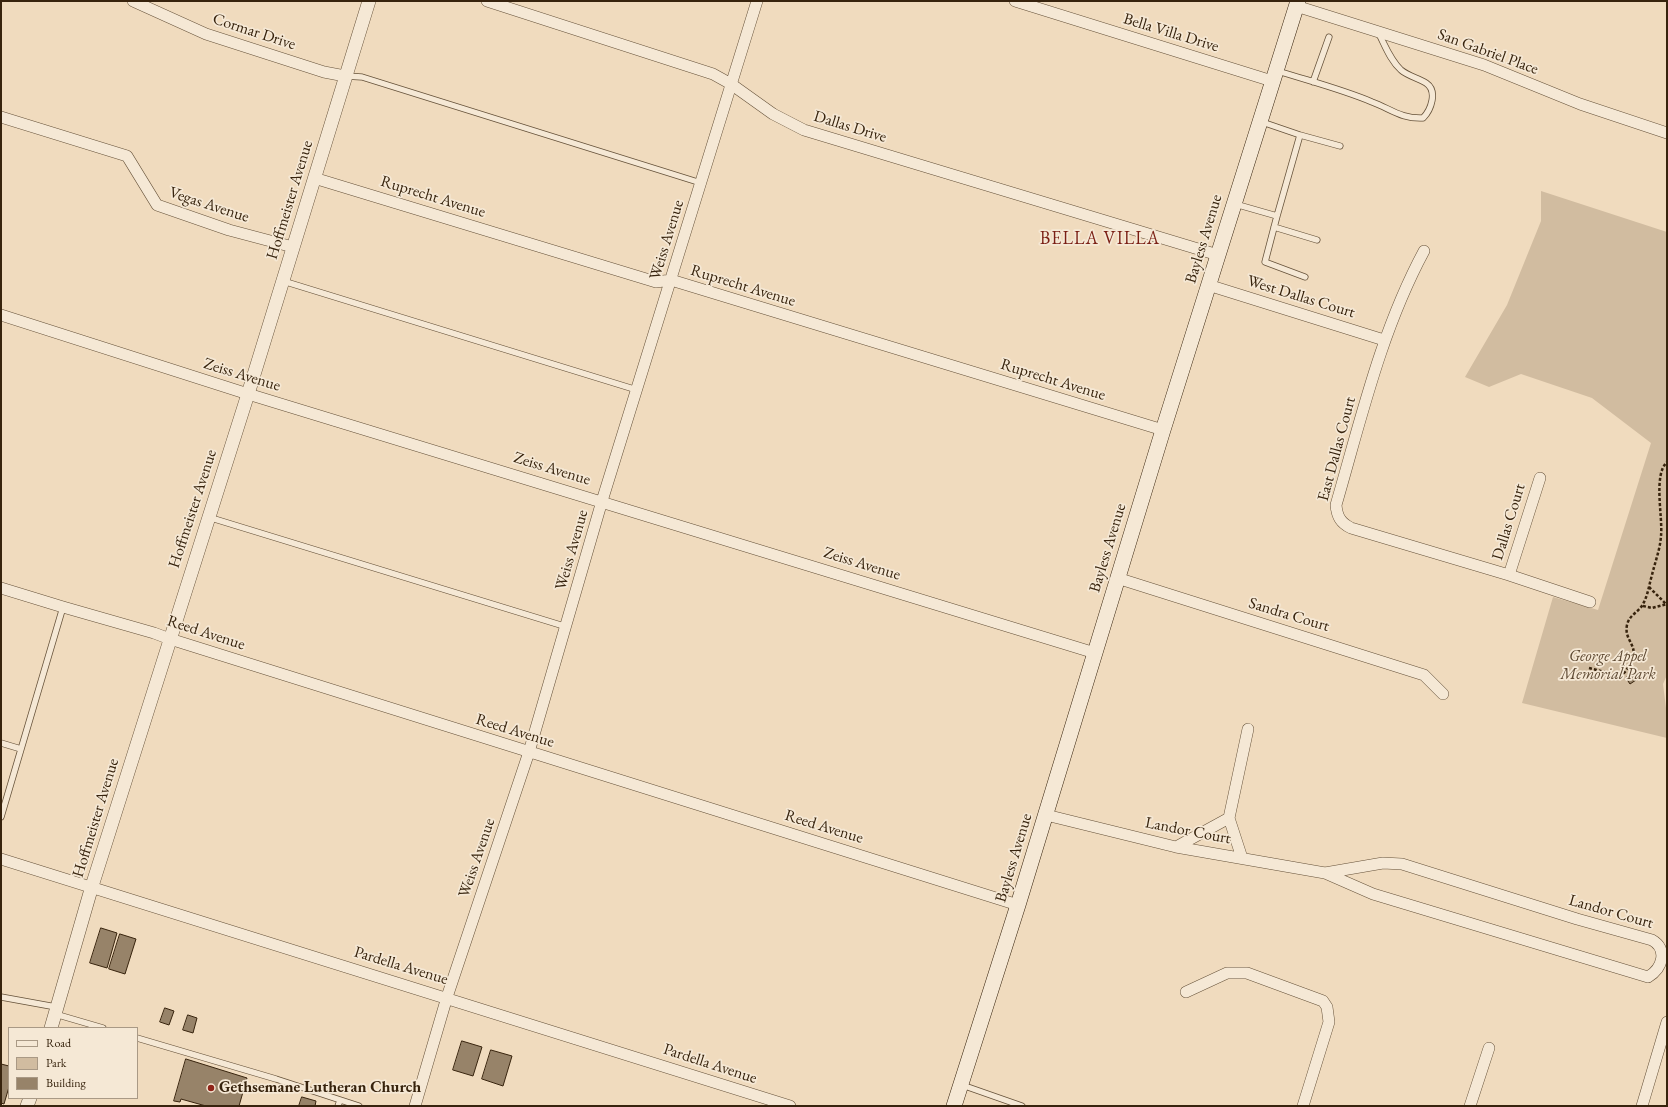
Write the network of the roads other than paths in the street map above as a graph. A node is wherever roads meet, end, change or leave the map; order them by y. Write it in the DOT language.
graph roads {
  1 [pos="133,1"];
  2 [pos="369,1"];
  3 [pos="487,1"];
  4 [pos="757,1"];
  5 [pos="1015,1"];
  6 [pos="1297,3"];
  7 [pos="1378,32"];
  8 [pos="1329,37"];
  9 [pos="1274,75"];
  10 [pos="345,76"];
  11 [pos="1313,82"];
  12 [pos="732,84"];
  13 [pos="1,117"];
  14 [pos="1260,121"];
  15 [pos="1667,134"];
  16 [pos="1300,135"];
  17 [pos="1340,146"];
  18 [pos="314,178"];
  19 [pos="701,184"];
  20 [pos="1234,203"];
  21 [pos="1277,216"];
  22 [pos="1274,227"];
  23 [pos="1317,240"];
  24 [pos="293,247"];
  25 [pos="1424,252"];
  26 [pos="1218,255"];
  27 [pos="1305,277"];
  28 [pos="671,280"];
  29 [pos="283,281"];
  30 [pos="1208,285"];
  31 [pos="1,315"];
  32 [pos="1384,340"];
  33 [pos="637,390"];
  34 [pos="248,394"];
  35 [pos="1163,430"];
  36 [pos="1540,478"];
  37 [pos="602,501"];
  38 [pos="208,517"];
  39 [pos="1509,575"];
  40 [pos="1117,578"];
  41 [pos="1,588"];
  42 [pos="1590,602"];
  43 [pos="63,607"];
  44 [pos="567,627"];
  45 [pos="170,639"];
  46 [pos="1095,652"];
  47 [pos="1444,694"];
  48 [pos="1248,729"];
  49 [pos="1,743"];
  50 [pos="21,749"];
  51 [pos="529,752"];
  52 [pos="1046,815"];
  53 [pos="1,817"];
  54 [pos="1229,818"];
  55 [pos="1176,848"];
  56 [pos="1242,858"];
  57 [pos="1,859"];
  58 [pos="1325,873"];
  59 [pos="92,886"];
  60 [pos="1018,905"];
  61 [pos="1186,992"];
  62 [pos="1,996"];
  63 [pos="447,997"];
  64 [pos="56,1011"];
  65 [pos="1667,1022"];
  66 [pos="51,1027"];
  67 [pos="100,1027"];
  68 [pos="138,1038"];
  69 [pos="1489,1048"];
  70 [pos="961,1085"];
  71 [pos="340,1100"];
  72 [pos="338,1106"];
  73 [pos="359,1106"];
  74 [pos="415,1106"];
  75 [pos="790,1106"];
  76 [pos="954,1106"];
  77 [pos="1022,1106"];
  78 [pos="1303,1106"];
  79 [pos="1470,1106"];
  80 [pos="1642,1106"];
  1 -- 10 [label="street, Cormar Drive"];
  2 -- 10 [label="street, Hoffmeister Avenue"];
  3 -- 12 [label="street, Dallas Drive"];
  4 -- 12 [label="street, Weiss Avenue"];
  5 -- 9 [label="street, Bella Villa Drive"];
  6 -- 7 [label="street, San Gabriel Place"];
  6 -- 9 [label="main road, Bayless Avenue"];
  7 -- 11 [label="lane"];
  7 -- 15 [label="street, San Gabriel Place"];
  8 -- 11 [label="lane"];
  9 -- 11 [label="lane"];
  9 -- 14 [label="main road, Bayless Avenue"];
  10 -- 18 [label="street, Hoffmeister Avenue"];
  10 -- 19 [label="lane"];
  12 -- 19 [label="street, Weiss Avenue"];
  12 -- 26 [label="street, Dallas Drive"];
  13 -- 24 [label="street, Vegas Avenue"];
  14 -- 16 [label="lane"];
  14 -- 20 [label="main road, Bayless Avenue"];
  16 -- 17 [label="lane"];
  16 -- 21 [label="lane"];
  18 -- 24 [label="street, Hoffmeister Avenue"];
  18 -- 28 [label="street, Ruprecht Avenue"];
  19 -- 28 [label="street, Weiss Avenue"];
  20 -- 21 [label="lane"];
  20 -- 26 [label="main road, Bayless Avenue"];
  21 -- 22 [label="lane"];
  22 -- 23 [label="lane"];
  22 -- 27 [label="lane"];
  24 -- 29 [label="street, Hoffmeister Avenue"];
  25 -- 32 [label="street, East Dallas Court"];
  26 -- 30 [label="main road, Bayless Avenue"];
  28 -- 33 [label="street, Weiss Avenue"];
  28 -- 35 [label="street, Ruprecht Avenue"];
  29 -- 33 [label="lane"];
  29 -- 34 [label="street, Hoffmeister Avenue"];
  30 -- 32 [label="street, West Dallas Court"];
  30 -- 35 [label="main road, Bayless Avenue"];
  31 -- 34 [label="street, Zeiss Avenue"];
  32 -- 39 [label="street, East Dallas Court"];
  33 -- 37 [label="street, Weiss Avenue"];
  34 -- 37 [label="street, Zeiss Avenue"];
  34 -- 38 [label="street, Hoffmeister Avenue"];
  35 -- 40 [label="main road, Bayless Avenue"];
  36 -- 39 [label="street, Dallas Court"];
  37 -- 44 [label="street, Weiss Avenue"];
  37 -- 46 [label="street, Zeiss Avenue"];
  38 -- 44 [label="lane"];
  38 -- 45 [label="street, Hoffmeister Avenue"];
  39 -- 42 [label="street, East Dallas Court"];
  40 -- 46 [label="main road, Bayless Avenue"];
  40 -- 47 [label="street, Sandra Court"];
  41 -- 43 [label="street, Reed Avenue"];
  43 -- 45 [label="street, Reed Avenue"];
  43 -- 50 [label="lane"];
  44 -- 51 [label="street, Weiss Avenue"];
  45 -- 51 [label="street, Reed Avenue"];
  45 -- 59 [label="street, Hoffmeister Avenue"];
  46 -- 52 [label="main road, Bayless Avenue"];
  48 -- 54 [label="street"];
  49 -- 50 [label="lane"];
  50 -- 53 [label="lane"];
  51 -- 60 [label="street, Reed Avenue"];
  51 -- 63 [label="street, Weiss Avenue"];
  52 -- 55 [label="street, Landor Court"];
  52 -- 60 [label="main road, Bayless Avenue"];
  54 -- 55 [label="street"];
  54 -- 56 [label="street"];
  55 -- 56 [label="street, Landor Court"];
  56 -- 58 [label="street, Landor Court"];
  57 -- 59 [label="street, Pardella Avenue"];
  58 -- 58 [label="street, Landor Court"];
  59 -- 63 [label="street, Pardella Avenue"];
  59 -- 64 [label="street, Hoffmeister Avenue"];
  60 -- 70 [label="main road, Bayless Avenue"];
  61 -- 78 [label="street"];
  62 -- 64 [label="lane"];
  63 -- 74 [label="street, Weiss Avenue"];
  63 -- 75 [label="street, Pardella Avenue"];
  64 -- 66 [label="street, Hoffmeister Avenue"];
  64 -- 67 [label="lane"];
  65 -- 80 [label="street"];
  68 -- 71 [label="lane"];
  69 -- 79 [label="street"];
  70 -- 76 [label="main road, Bayless Avenue"];
  70 -- 77 [label="lane"];
  71 -- 72 [label="lane"];
  71 -- 73 [label="lane"];
}
